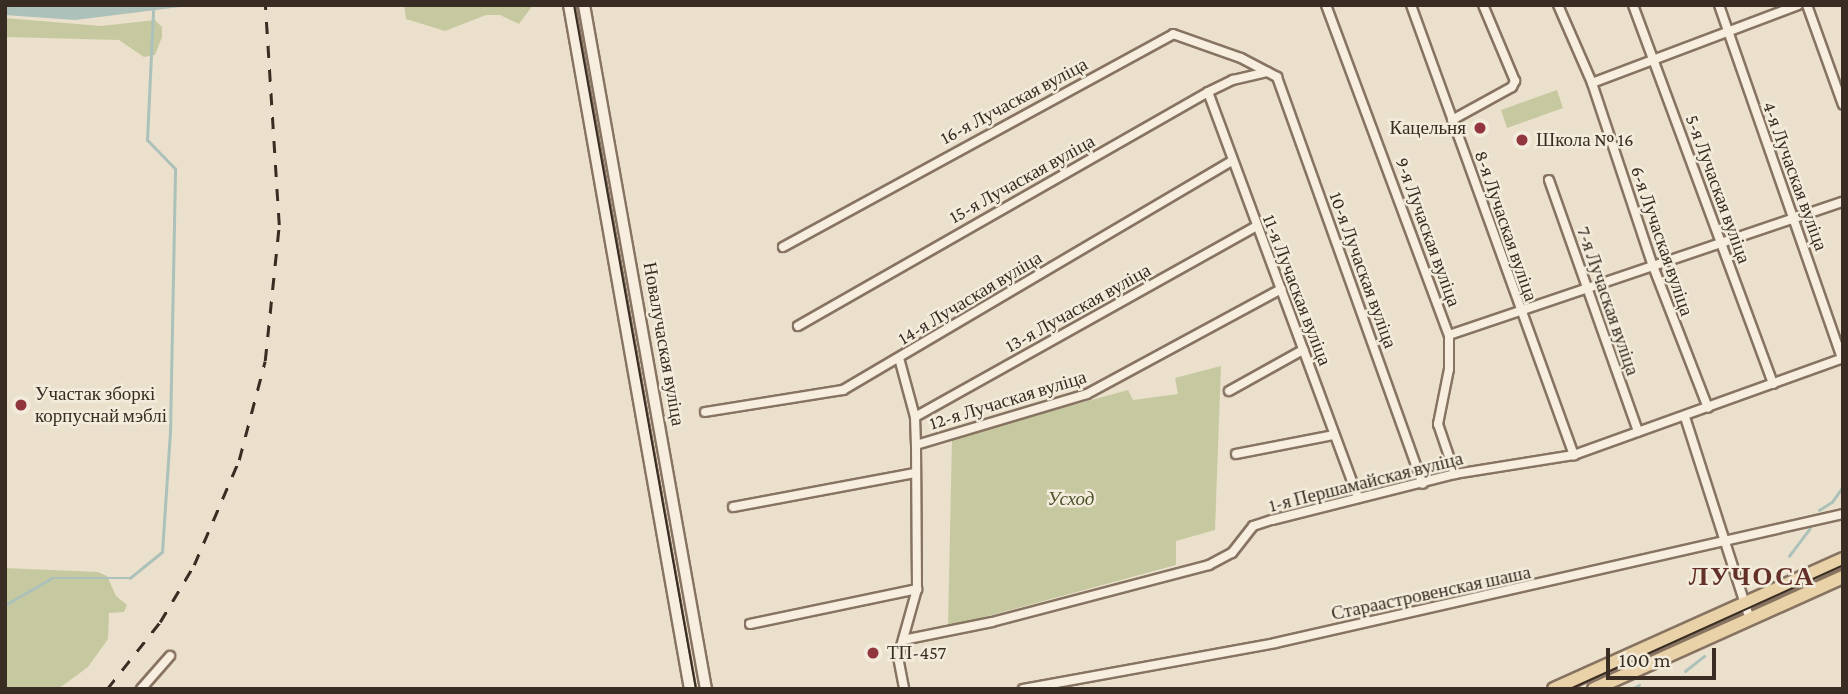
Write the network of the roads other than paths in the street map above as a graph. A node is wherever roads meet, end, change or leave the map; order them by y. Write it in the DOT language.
graph roads {
  1 [pos="569,5"];
  2 [pos="584,5"];
  3 [pos="1326,5"];
  4 [pos="1411,5"];
  5 [pos="1483,5"];
  6 [pos="1558,5"];
  7 [pos="1633,5"];
  8 [pos="1719,5"];
  9 [pos="1798,5"];
  10 [pos="1807,5"];
  11 [pos="1729,32"];
  12 [pos="1654,60"];
  13 [pos="1267,72"];
  14 [pos="1591,83"];
  15 [pos="1208,92"];
  16 [pos="1843,105"];
  17 [pos="1452,120"];
  18 [pos="1232,161"];
  19 [pos="1549,180"];
  20 [pos="618,184"];
  21 [pos="603,187"];
  22 [pos="1843,202"];
  23 [pos="1796,219"];
  24 [pos="1257,226"];
  25 [pos="1721,243"];
  26 [pos="783,247"];
  27 [pos="1653,266"];
  28 [pos="1281,289"];
  29 [pos="1587,289"];
  30 [pos="1518,310"];
  31 [pos="798,326"];
  32 [pos="1449,335"];
  33 [pos="1303,350"];
  34 [pos="899,358"];
  35 [pos="1842,359"];
  36 [pos="1773,384"];
  37 [pos="1228,391"];
  38 [pos="1708,408"];
  39 [pos="705,412"];
  40 [pos="1685,416"];
  41 [pos="915,417"];
  42 [pos="1638,432"];
  43 [pos="1334,435"];
  44 [pos="916,445"];
  45 [pos="1236,454"];
  46 [pos="1574,455"];
  47 [pos="915,473"];
  48 [pos="1455,474"];
  49 [pos="1423,484"];
  50 [pos="1358,499"];
  51 [pos="733,507"];
  52 [pos="1843,514"];
  53 [pos="1724,542"];
  54 [pos="1843,559"];
  55 [pos="1843,577"];
  56 [pos="917,589"];
  57 [pos="1744,603"];
  58 [pos="1750,619"];
  59 [pos="750,624"];
  60 [pos="903,640"];
  61 [pos="170,656"];
  62 [pos="141,689"];
  63 [pos="690,689"];
  64 [pos="706,689"];
  65 [pos="904,689"];
  66 [pos="1023,689"];
  67 [pos="1554,689"];
  68 [pos="1594,689"];
  1 -- 21 [label="main road, Новалучаская вуліца"];
  2 -- 20 [label="main road, Новалучаская вуліца"];
  3 -- 32 [label="street, 9-я Лучаская вуліца"];
  4 -- 17 [label="street, 8-я Лучаская вуліца"];
  5 -- 17 [label="street"];
  6 -- 14 [label="street, 6-я Лучаская вуліца"];
  7 -- 12 [label="street, 5-я Лучаская вуліца"];
  8 -- 11 [label="street, 4-я Лучаская вуліца"];
  9 -- 11 [label="street"];
  10 -- 16 [label="street"];
  11 -- 12 [label="street"];
  11 -- 23 [label="street, 4-я Лучаская вуліца"];
  12 -- 14 [label="street"];
  12 -- 25 [label="street, 5-я Лучаская вуліца"];
  13 -- 15 [label="street, 15-я Лучаская вуліца"];
  13 -- 26 [label="street, 16-я Лучаская вуліца"];
  13 -- 49 [label="street, 10-я Лучаская вуліца"];
  14 -- 27 [label="street, 6-я Лучаская вуліца"];
  15 -- 18 [label="street, 11-я Лучаская вуліца"];
  15 -- 31 [label="street, 15-я Лучаская вуліца"];
  17 -- 30 [label="street, 8-я Лучаская вуліца"];
  18 -- 24 [label="street, 11-я Лучаская вуліца"];
  18 -- 34 [label="street, 14-я Лучаская вуліца"];
  19 -- 29 [label="street, 7-я Лучаская вуліца"];
  20 -- 21 [label="street"];
  20 -- 64 [label="main road, Новалучаская вуліца"];
  21 -- 63 [label="main road, Новалучаская вуліца"];
  22 -- 23 [label="street"];
  23 -- 25 [label="street"];
  23 -- 35 [label="street, 4-я Лучаская вуліца"];
  24 -- 28 [label="street, 11-я Лучаская вуліца"];
  24 -- 41 [label="street, 13-я Лучаская вуліца"];
  25 -- 27 [label="street"];
  25 -- 36 [label="street, 5-я Лучаская вуліца"];
  27 -- 29 [label="street"];
  27 -- 38 [label="street, 6-я Лучаская вуліца"];
  28 -- 33 [label="street, 11-я Лучаская вуліца"];
  28 -- 44 [label="street, 12-я Лучаская вуліца"];
  29 -- 30 [label="street"];
  29 -- 42 [label="street, 7-я Лучаская вуліца"];
  30 -- 32 [label="street"];
  30 -- 46 [label="street, 8-я Лучаская вуліца"];
  32 -- 48 [label="street, 9-я Лучаская вуліца"];
  33 -- 37 [label="street"];
  33 -- 43 [label="street, 11-я Лучаская вуліца"];
  34 -- 39 [label="street, 14-я Лучаская вуліца"];
  34 -- 41 [label="street"];
  35 -- 36 [label="street, 1-я Першамайская вуліца"];
  36 -- 38 [label="street, 1-я Першамайская вуліца"];
  38 -- 40 [label="street, 1-я Першамайская вуліца"];
  40 -- 42 [label="street, 1-я Першамайская вуліца"];
  40 -- 53 [label="street"];
  41 -- 44 [label="street"];
  42 -- 46 [label="street, 1-я Першамайская вуліца"];
  43 -- 45 [label="street"];
  43 -- 50 [label="street, 11-я Лучаская вуліца"];
  44 -- 47 [label="street, 12-я Лучаская вуліца"];
  46 -- 48 [label="street, 1-я Першамайская вуліца"];
  47 -- 51 [label="street"];
  47 -- 56 [label="street, 12-я Лучаская вуліца"];
  48 -- 49 [label="street, 1-я Першамайская вуліца"];
  49 -- 50 [label="street, 1-я Першамайская вуліца"];
  50 -- 60 [label="street, 1-я Першамайская вуліца"];
  52 -- 53 [label="street, Стараастровенская шаша"];
  53 -- 57 [label="street"];
  53 -- 66 [label="street, Стараастровенская шаша"];
  54 -- 57 [label="main road"];
  55 -- 58 [label="main road"];
  56 -- 59 [label="street"];
  56 -- 60 [label="street, 12-я Лучаская вуліца"];
  57 -- 58 [label="street"];
  57 -- 67 [label="main road"];
  58 -- 68 [label="main road"];
  60 -- 65 [label="street, 12-я Лучаская вуліца"];
  61 -- 62 [label="street"];
}
